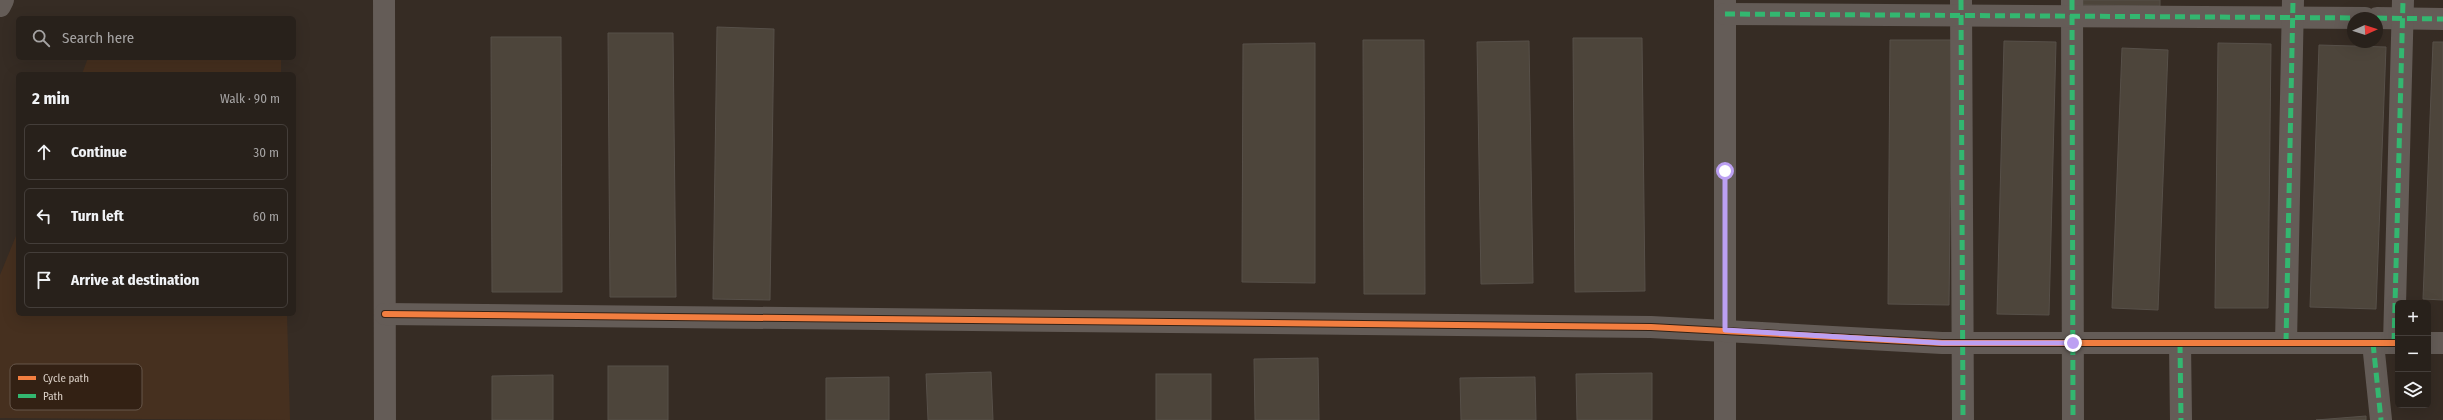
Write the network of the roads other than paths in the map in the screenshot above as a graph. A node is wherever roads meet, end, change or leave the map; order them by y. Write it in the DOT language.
graph roads {
  1 [pos="3,0"];
  2 [pos="384,0"];
  3 [pos="0,6"];
  4 [pos="1725,7"];
  5 [pos="1961,8"];
  6 [pos="2072,8"];
  7 [pos="2293,9"];
  8 [pos="2403,9"];
  9 [pos="2347,16"];
  10 [pos="2383,16"];
  11 [pos="2443,18"];
  12 [pos="385,314"];
  13 [pos="1725,330"];
  14 [pos="1963,342"];
  15 [pos="2073,343"];
  16 [pos="2180,343"];
  17 [pos="2286,343"];
  18 [pos="2388,343"];
  19 [pos="2431,343"];
  20 [pos="2443,343"];
  21 [pos="385,420"];
  22 [pos="1725,420"];
  23 [pos="1963,420"];
  24 [pos="2073,420"];
  25 [pos="2181,420"];
  26 [pos="2381,420"];
  1 -- 3 [label="street"];
  2 -- 12 [label="street"];
  4 -- 5 [label="street"];
  4 -- 13 [label="street"];
  5 -- 6 [label="street"];
  5 -- 14 [label="street"];
  6 -- 7 [label="street"];
  6 -- 15 [label="street"];
  7 -- 9 [label="street"];
  7 -- 17 [label="street"];
  8 -- 10 [label="street"];
  8 -- 11 [label="street"];
  8 -- 18 [label="street"];
  12 -- 13 [label="street"];
  12 -- 21 [label="street"];
  13 -- 14 [label="street"];
  13 -- 22 [label="street"];
  14 -- 15 [label="street"];
  14 -- 23 [label="street"];
  15 -- 16 [label="street"];
  15 -- 24 [label="street"];
  16 -- 17 [label="street"];
  16 -- 25 [label="street"];
  17 -- 18 [label="street"];
  18 -- 26 [label="street"];
  19 -- 20 [label="street"];
}
